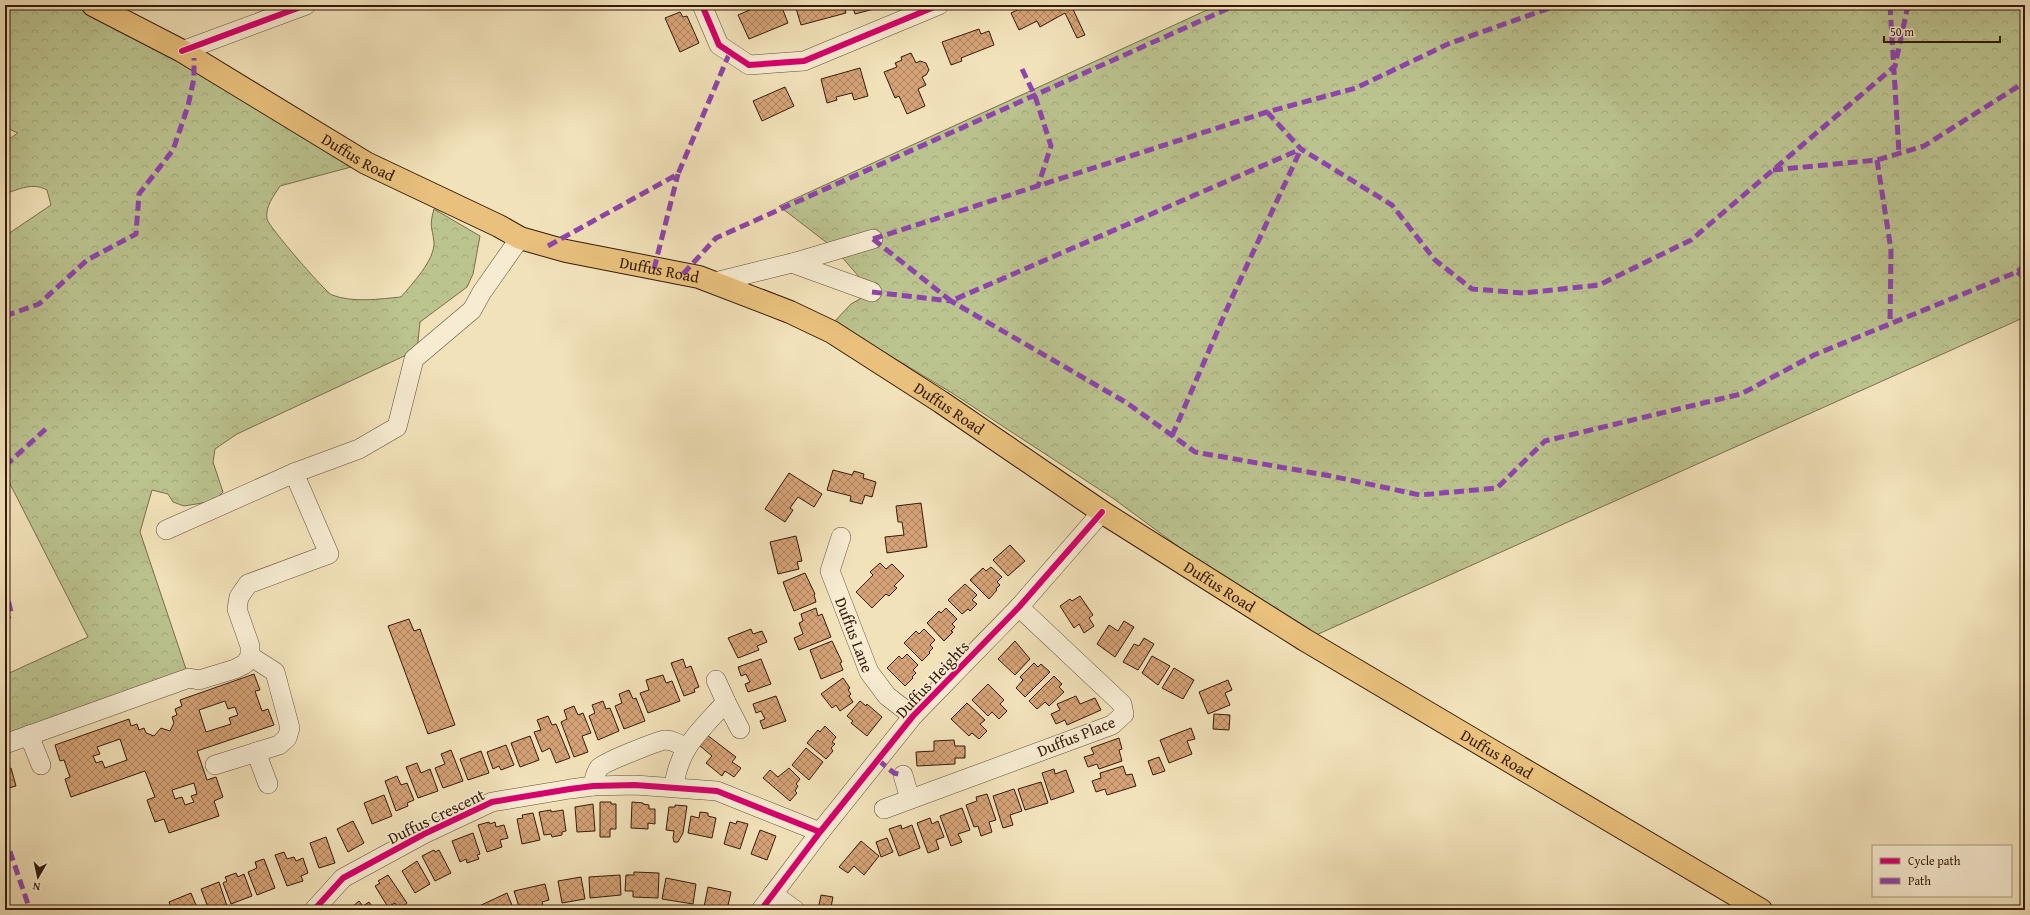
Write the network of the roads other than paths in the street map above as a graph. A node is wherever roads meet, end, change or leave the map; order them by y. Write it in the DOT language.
graph roads {
  1 [pos="93,5"];
  2 [pos="306,5"];
  3 [pos="702,5"];
  4 [pos="939,5"];
  5 [pos="263,12"];
  6 [pos="182,51"];
  7 [pos="520,238"];
  8 [pos="873,239"];
  9 [pos="792,263"];
  10 [pos="715,282"];
  11 [pos="872,292"];
  12 [pos="294,473"];
  13 [pos="1102,512"];
  14 [pos="166,530"];
  15 [pos="841,537"];
  16 [pos="1019,607"];
  17 [pos="250,656"];
  18 [pos="716,680"];
  19 [pos="726,702"];
  20 [pos="913,716"];
  21 [pos="740,729"];
  22 [pos="29,735"];
  23 [pos="5,744"];
  24 [pos="686,748"];
  25 [pos="256,752"];
  26 [pos="41,765"];
  27 [pos="215,765"];
  28 [pos="903,776"];
  29 [pos="268,784"];
  30 [pos="593,786"];
  31 [pos="674,787"];
  32 [pos="910,799"];
  33 [pos="884,809"];
  34 [pos="820,832"];
  35 [pos="773,894"];
  36 [pos="314,910"];
  37 [pos="761,910"];
  38 [pos="795,910"];
  39 [pos="1761,910"];
  1 -- 6 [label="main road, Duffus Road"];
  2 -- 5 [label="street"];
  3 -- 4 [label="street"];
  5 -- 6 [label="street"];
  6 -- 7 [label="main road, Duffus Road"];
  7 -- 10 [label="main road, Duffus Road"];
  7 -- 12 [label="street"];
  8 -- 9 [label="street"];
  9 -- 10 [label="street"];
  9 -- 11 [label="street"];
  10 -- 13 [label="main road, Duffus Road"];
  12 -- 14 [label="street"];
  12 -- 17 [label="street"];
  13 -- 16 [label="street, Duffus Heights"];
  13 -- 39 [label="main road, Duffus Road"];
  15 -- 20 [label="street, Duffus Lane"];
  16 -- 20 [label="street, Duffus Heights"];
  16 -- 32 [label="street, Duffus Place"];
  17 -- 22 [label="street"];
  17 -- 25 [label="street"];
  18 -- 19 [label="street"];
  19 -- 21 [label="street"];
  19 -- 24 [label="street"];
  20 -- 34 [label="street, Duffus Heights"];
  22 -- 23 [label="street"];
  22 -- 26 [label="street"];
  24 -- 30 [label="street"];
  24 -- 31 [label="street"];
  25 -- 27 [label="street"];
  25 -- 29 [label="street"];
  28 -- 32 [label="street"];
  30 -- 31 [label="street, Duffus Crescent"];
  30 -- 36 [label="street, Duffus Crescent"];
  31 -- 34 [label="street, Duffus Crescent"];
  32 -- 33 [label="street, Duffus Place"];
  34 -- 35 [label="street, Duffus Heights"];
  35 -- 37 [label="street, Duffus Heights"];
  35 -- 38 [label="street"];
}
